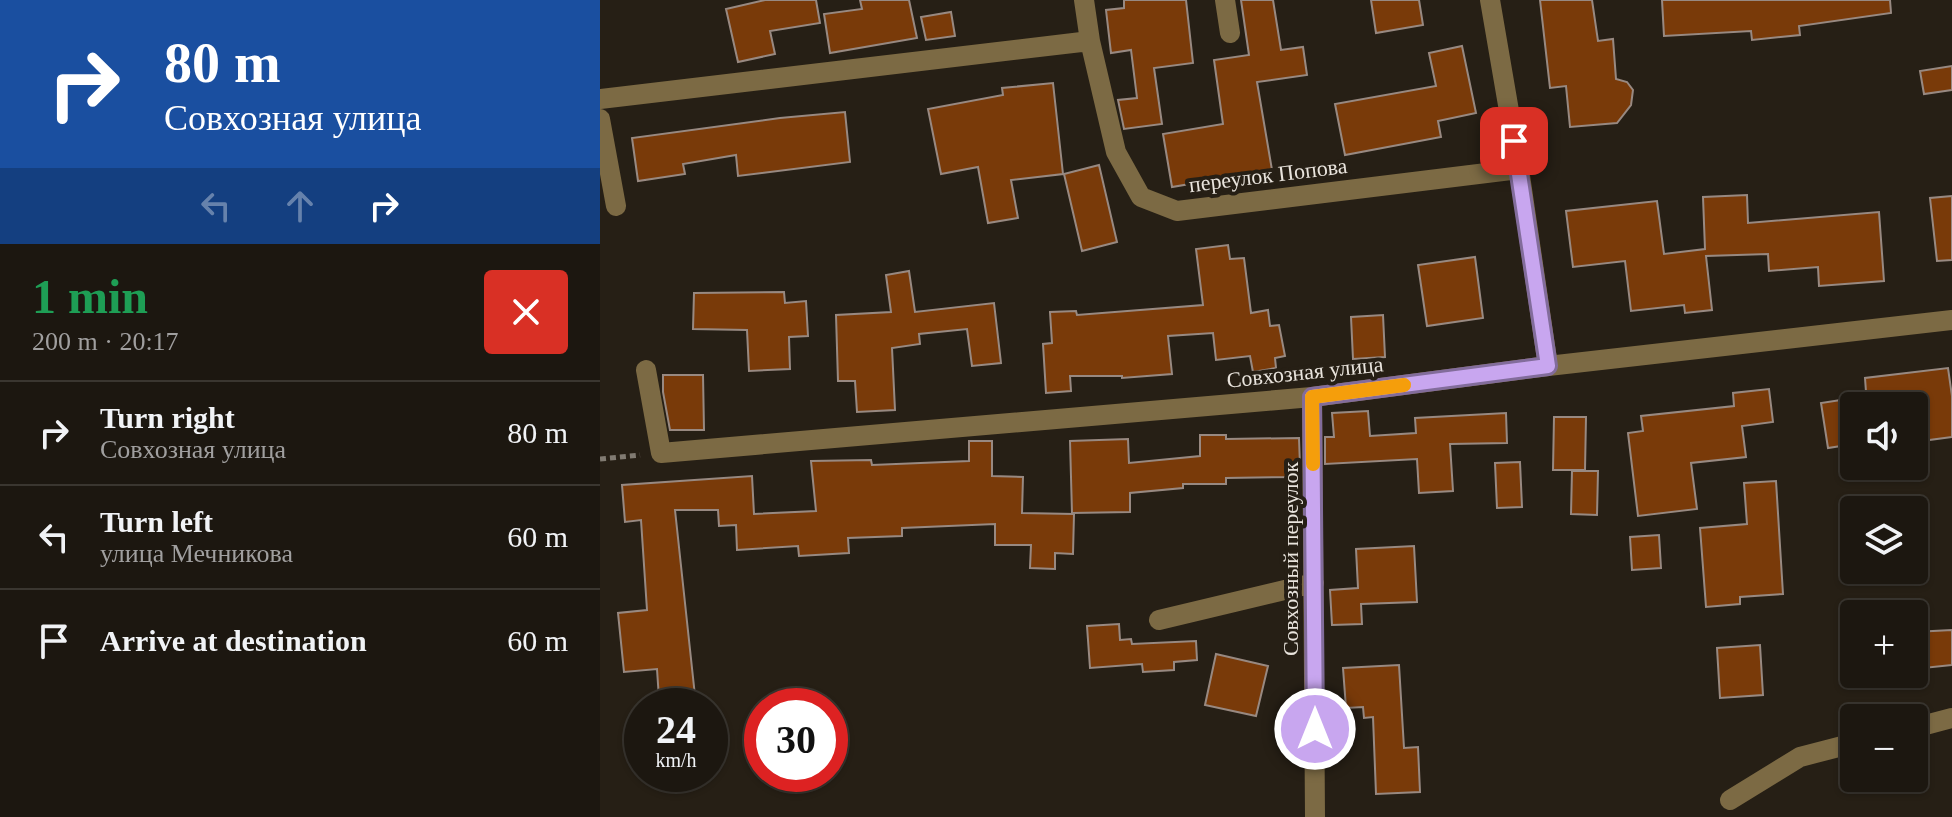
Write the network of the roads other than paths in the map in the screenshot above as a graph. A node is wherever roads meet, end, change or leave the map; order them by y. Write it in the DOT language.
graph roads {
  1 [pos="1084,0"];
  2 [pos="1225,0"];
  3 [pos="1490,0"];
  4 [pos="1230,33"];
  5 [pos="1090,41"];
  6 [pos="600,99"];
  7 [pos="600,119"];
  8 [pos="1519,169"];
  9 [pos="616,206"];
  10 [pos="1952,320"];
  11 [pos="1548,366"];
  12 [pos="646,370"];
  13 [pos="1312,397"];
  14 [pos="1314,583"];
  15 [pos="1159,620"];
  16 [pos="1952,718"];
  17 [pos="1928,724"];
  18 [pos="1840,747"];
  19 [pos="1730,800"];
  20 [pos="1315,817"];
  1 -- 5 [label="street, переулок Попова"];
  2 -- 4 [label="street"];
  3 -- 8 [label="street"];
  5 -- 6 [label="street"];
  5 -- 8 [label="street, переулок Попова"];
  7 -- 9 [label="street"];
  8 -- 11 [label="street"];
  10 -- 11 [label="street, Совхозная улица"];
  11 -- 13 [label="street, Совхозная улица"];
  12 -- 13 [label="street, Совхозная улица"];
  13 -- 14 [label="street, Совхозный переулок"];
  14 -- 15 [label="street"];
  14 -- 20 [label="street, Совхозный переулок"];
  16 -- 17 [label="street"];
  18 -- 19 [label="street"];
}
